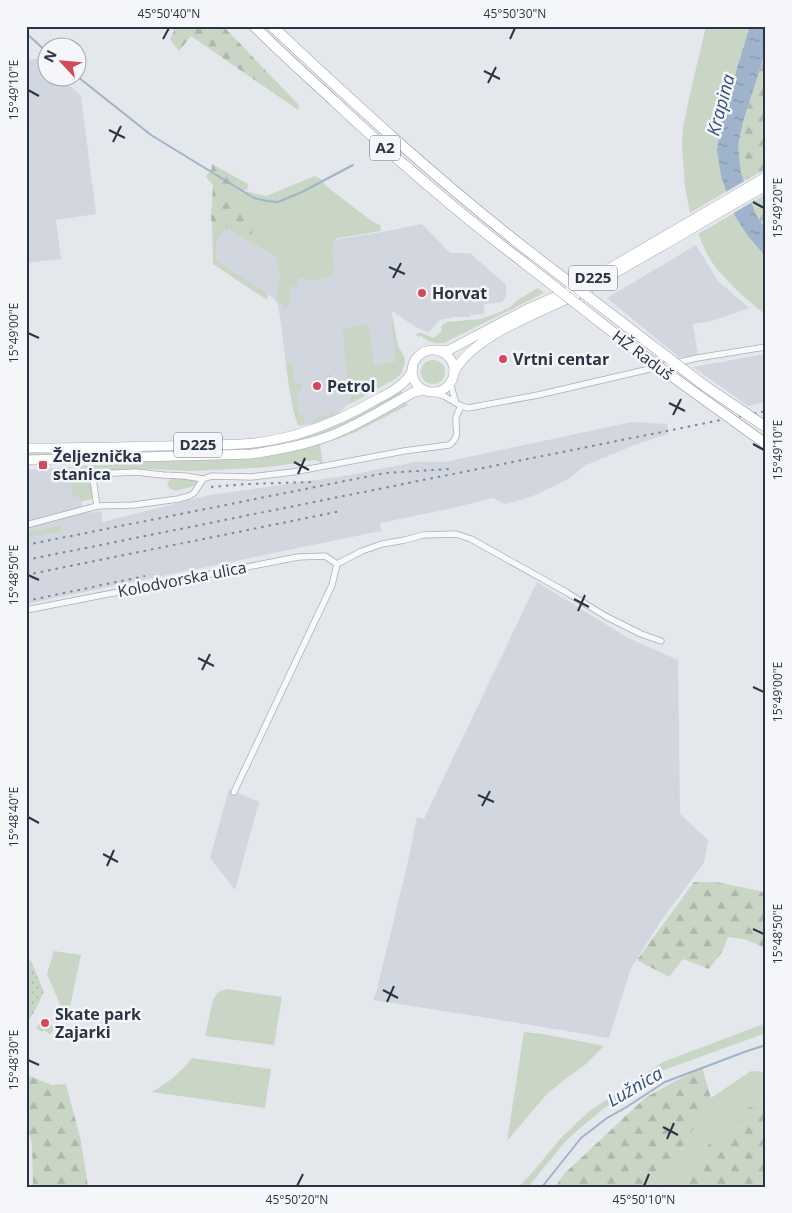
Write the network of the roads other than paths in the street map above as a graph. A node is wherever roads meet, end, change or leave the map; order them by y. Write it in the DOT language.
graph roads {
  1 [pos="254,26"];
  2 [pos="272,26"];
  3 [pos="766,177"];
  4 [pos="766,186"];
  5 [pos="672,236"];
  6 [pos="766,348"];
  7 [pos="439,351"];
  8 [pos="412,369"];
  9 [pos="454,372"];
  10 [pos="451,382"];
  11 [pos="427,391"];
  12 [pos="458,405"];
  13 [pos="766,427"];
  14 [pos="766,444"];
  15 [pos="26,448"];
  16 [pos="26,460"];
  17 [pos="203,479"];
  18 [pos="97,506"];
  19 [pos="26,525"];
  20 [pos="337,564"];
  21 [pos="26,610"];
  22 [pos="661,641"];
  23 [pos="234,792"];
  1 -- 14 [label="highway, HŽ Raduš / A2, bridge"];
  2 -- 13 [label="highway, HŽ Raduš / A2, bridge"];
  3 -- 5 [label="main road, D225"];
  4 -- 5 [label="main road, D225"];
  5 -- 7 [label="main road, D225"];
  5 -- 9 [label="main road, D225"];
  6 -- 12 [label="street"];
  7 -- 8 [label="main road, D225"];
  7 -- 9 [label="main road"];
  8 -- 11 [label="main road"];
  8 -- 15 [label="main road, D225"];
  9 -- 10 [label="main road, D225"];
  10 -- 11 [label="main road, D225"];
  10 -- 12 [label="street"];
  11 -- 12 [label="street"];
  11 -- 16 [label="main road, D225"];
  12 -- 17 [label="street"];
  17 -- 18 [label="street"];
  17 -- 18 [label="street"];
  18 -- 19 [label="street"];
  20 -- 21 [label="street, Kolodvorska ulica"];
  20 -- 22 [label="street"];
  20 -- 23 [label="street"];
}
